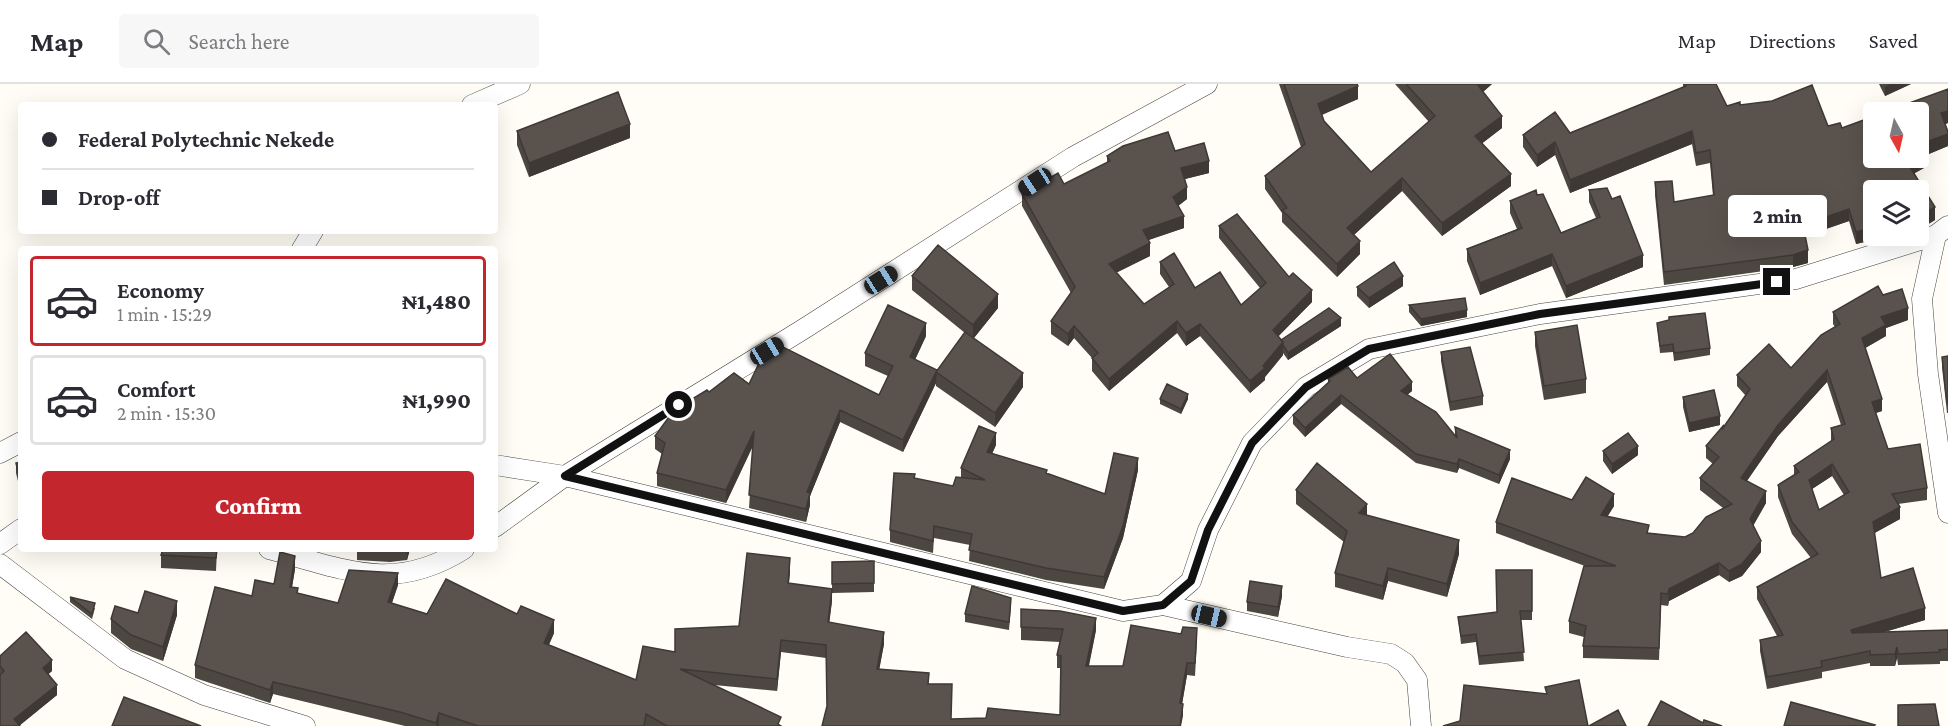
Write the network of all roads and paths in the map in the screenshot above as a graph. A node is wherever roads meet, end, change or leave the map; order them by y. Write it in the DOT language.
graph roads {
  1 [pos="520,84"];
  2 [pos="1207,84"];
  3 [pos="479,102"];
  4 [pos="1942,230"];
  5 [pos="18,444"];
  6 [pos="0,453"];
  7 [pos="498,465"];
  8 [pos="565,476"];
  9 [pos="1948,513"];
  10 [pos="498,525"];
  11 [pos="18,531"];
  12 [pos="0,544"];
  13 [pos="280,552"];
  14 [pos="458,552"];
  15 [pos="0,564"];
  16 [pos="1163,605"];
  17 [pos="297,725"];
  18 [pos="1421,726"];
  1 -- 3 [label="street"];
  2 -- 8 [label="street"];
  4 -- 9 [label="street"];
  4 -- 16 [label="street"];
  5 -- 6 [label="street"];
  7 -- 8 [label="street"];
  8 -- 10 [label="street"];
  8 -- 16 [label="street"];
  11 -- 12 [label="street"];
  13 -- 14 [label="street"];
  15 -- 17 [label="street"];
  16 -- 18 [label="street"];
}
